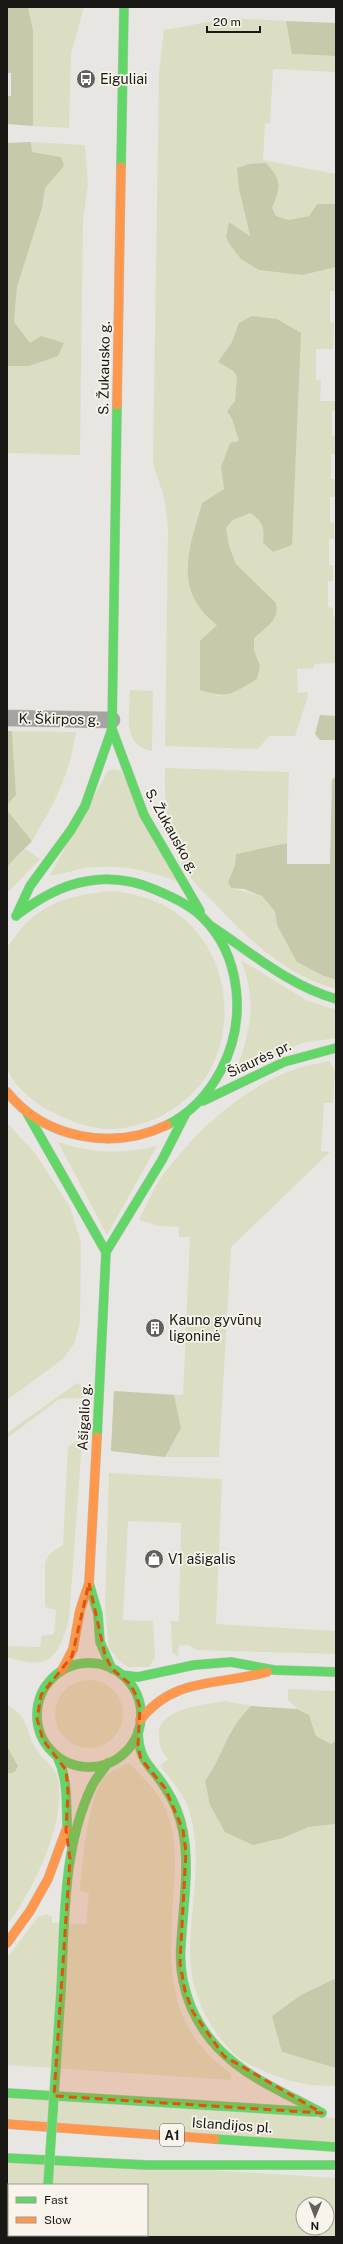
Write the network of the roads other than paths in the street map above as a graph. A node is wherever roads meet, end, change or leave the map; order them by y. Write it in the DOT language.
graph roads {
  1 [pos="124,7"];
  2 [pos="7,718"];
  3 [pos="112,725"];
  4 [pos="207,923"];
  5 [pos="336,999"];
  6 [pos="336,1048"];
  7 [pos="8,1094"];
  8 [pos="197,1104"];
  9 [pos="25,1110"];
  10 [pos="186,1113"];
  11 [pos="106,1252"];
  12 [pos="89,1584"];
  13 [pos="112,1669"];
  14 [pos="62,1670"];
  15 [pos="274,1670"];
  16 [pos="336,1672"];
  17 [pos="122,1675"];
  18 [pos="140,1720"];
  19 [pos="138,1731"];
  20 [pos="57,1756"];
  21 [pos="108,1763"];
  22 [pos="66,1830"];
  23 [pos="70,1859"];
  24 [pos="7,1943"];
  25 [pos="7,2093"];
  26 [pos="7,2124"];
  27 [pos="336,2147"];
  28 [pos="7,2158"];
  29 [pos="336,2165"];
  30 [pos="48,2184"];
  1 -- 3 [label="main road, S. Žukausko g."];
  2 -- 3 [label="street, K. Škirpos g."];
  3 -- 4 [label="main road, S. Žukausko g."];
  3 -- 4 [label="main road, S. Žukausko g."];
  4 -- 5 [label="main road"];
  4 -- 8 [label="main road, S. Žukausko g."];
  6 -- 8 [label="main road, Šiaurės pr."];
  7 -- 9 [label="main road"];
  8 -- 10 [label="main road"];
  9 -- 10 [label="main road"];
  9 -- 11 [label="main road"];
  10 -- 11 [label="main road, Ašigalio g."];
  11 -- 12 [label="main road, Ašigalio g."];
  12 -- 13 [label="main road, Ašigalio g."];
  12 -- 14 [label="main road, Ašigalio g."];
  13 -- 14 [label="main road"];
  13 -- 17 [label="main road"];
  14 -- 20 [label="main road"];
  15 -- 16 [label="main road"];
  15 -- 17 [label="main road"];
  15 -- 18 [label="main road"];
  17 -- 18 [label="main road"];
  18 -- 19 [label="main road"];
  19 -- 21 [label="main road"];
  19 -- 25 [label="main road, Islandijos pl. / A1"];
  20 -- 21 [label="main road"];
  20 -- 22 [label="main road"];
  21 -- 23 [label="main road"];
  22 -- 23 [label="main road"];
  22 -- 24 [label="main road"];
  23 -- 30 [label="main road, bridge"];
  26 -- 27 [label="main road, Islandijos pl. / A1"];
  28 -- 29 [label="main road"];
}
